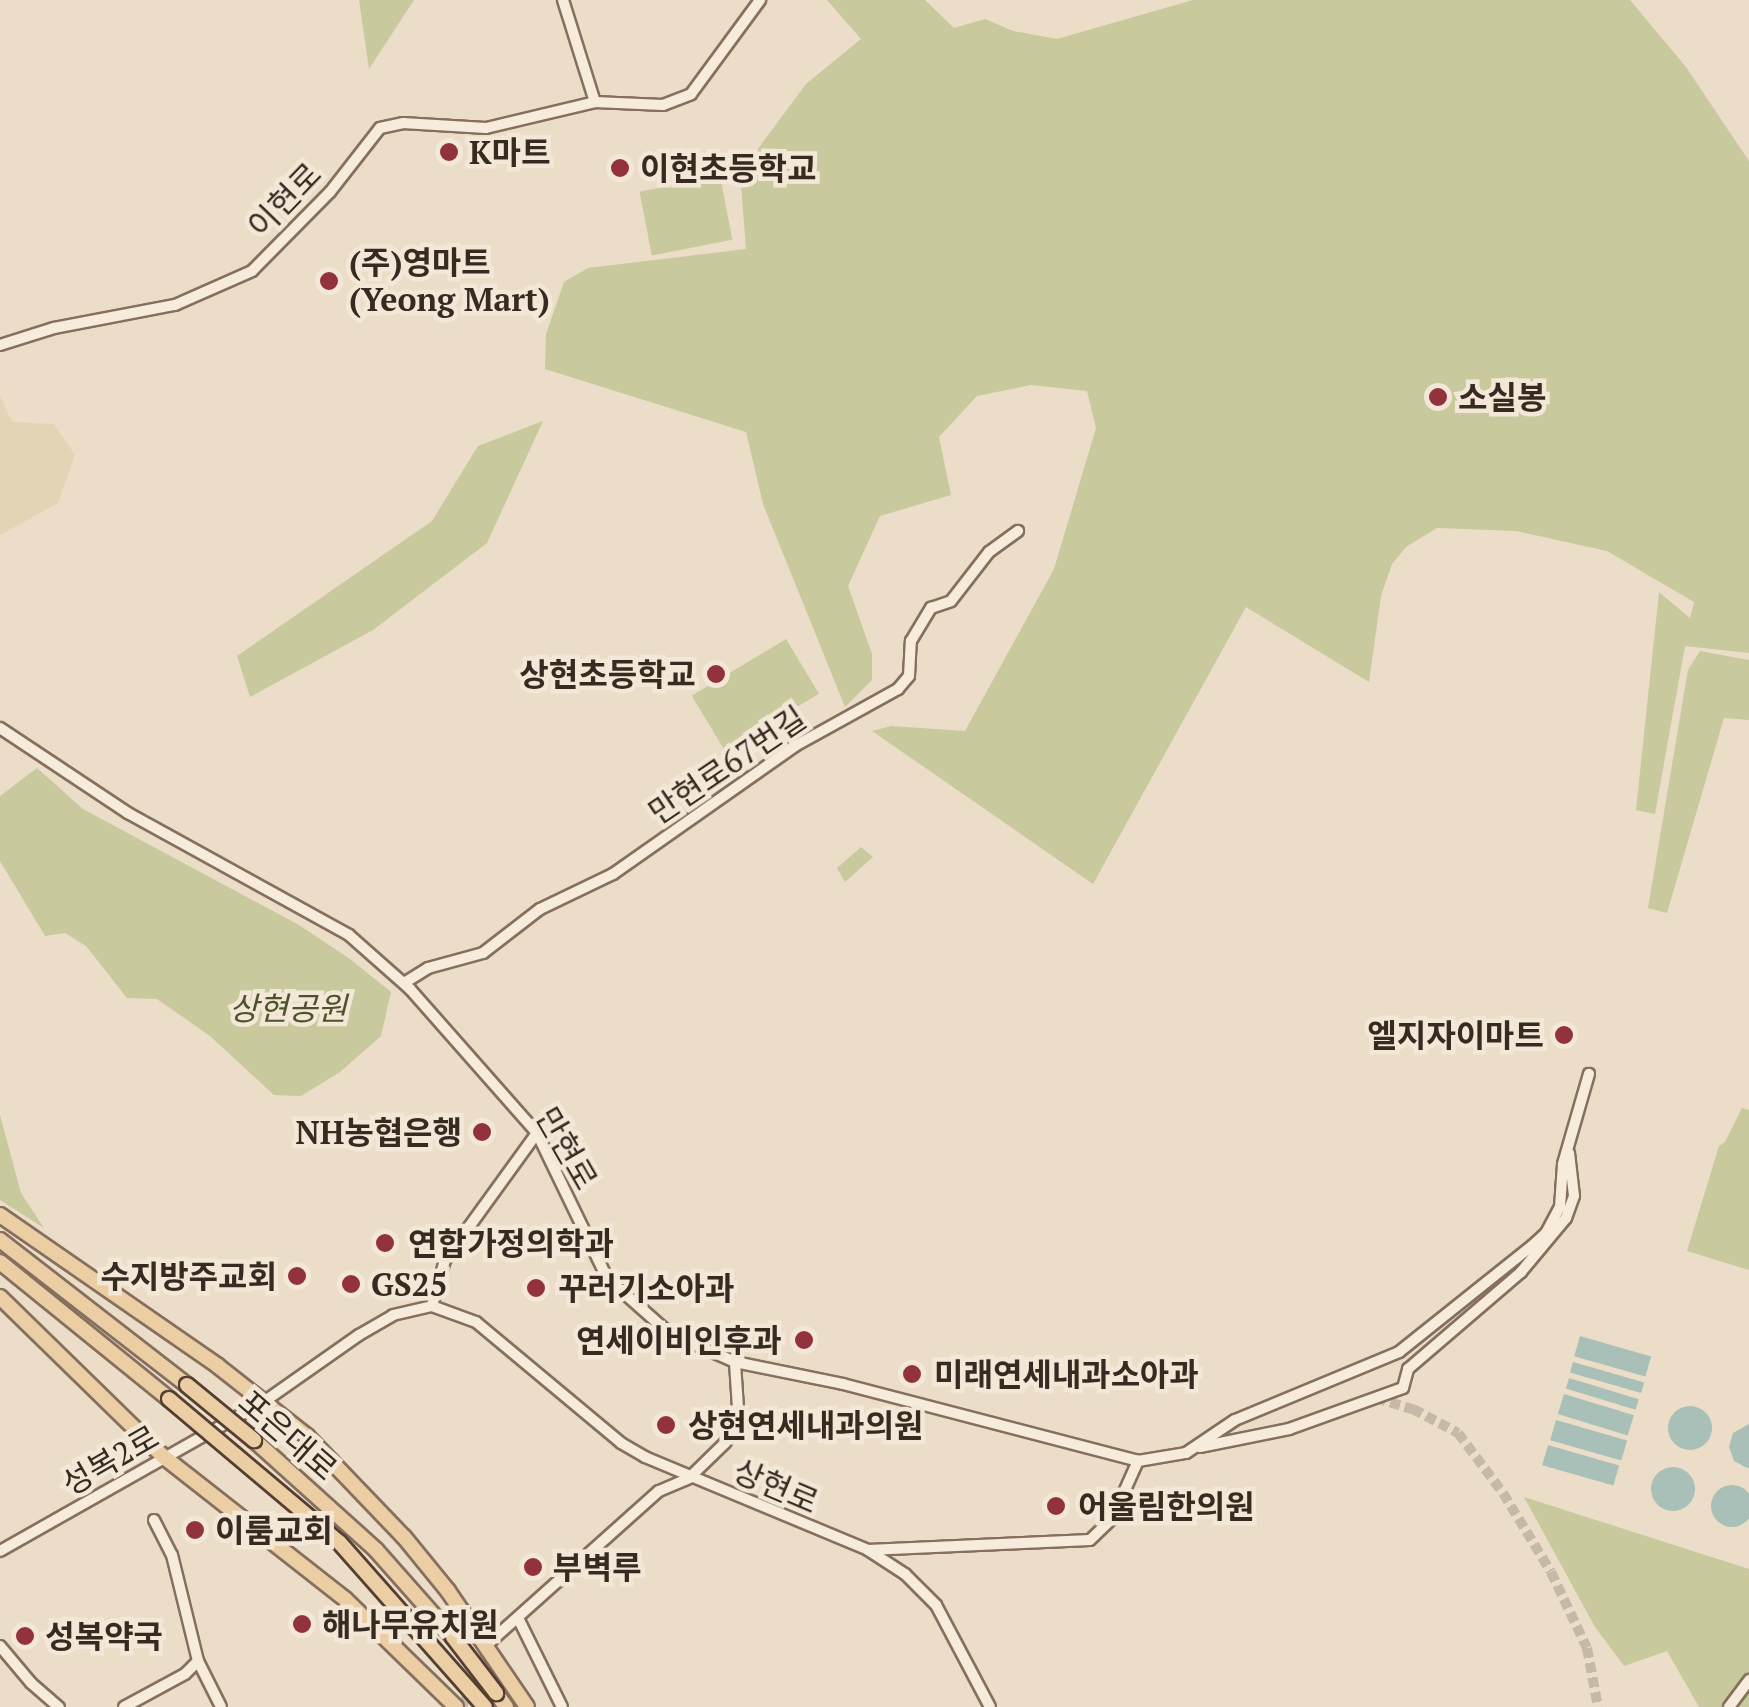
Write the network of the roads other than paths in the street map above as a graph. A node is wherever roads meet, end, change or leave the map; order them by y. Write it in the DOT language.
graph roads {
  1 [pos="562,0"];
  2 [pos="760,0"];
  3 [pos="594,102"];
  4 [pos="0,344"];
  5 [pos="1018,530"];
  6 [pos="0,728"];
  7 [pos="404,983"];
  8 [pos="1589,1074"];
  9 [pos="537,1133"];
  10 [pos="1568,1146"];
  11 [pos="0,1215"];
  12 [pos="0,1240"];
  13 [pos="0,1262"];
  14 [pos="0,1297"];
  15 [pos="432,1306"];
  16 [pos="735,1362"];
  17 [pos="265,1401"];
  18 [pos="1199,1447"];
  19 [pos="164,1458"];
  20 [pos="1138,1460"];
  21 [pos="690,1478"];
  22 [pos="154,1520"];
  23 [pos="868,1550"];
  24 [pos="0,1551"];
  25 [pos="518,1618"];
  26 [pos="490,1641"];
  27 [pos="0,1646"];
  28 [pos="198,1661"];
  29 [pos="1749,1680"];
  30 [pos="60,1707"];
  31 [pos="124,1707"];
  32 [pos="221,1707"];
  33 [pos="456,1707"];
  34 [pos="484,1707"];
  35 [pos="506,1707"];
  36 [pos="527,1707"];
  37 [pos="562,1707"];
  38 [pos="990,1707"];
  39 [pos="1729,1707"];
  1 -- 3 [label="street"];
  2 -- 3 [label="street, 이현로"];
  3 -- 4 [label="street, 이현로"];
  5 -- 7 [label="street, 만현로67번길"];
  6 -- 7 [label="street, 만현로"];
  7 -- 9 [label="street, 만현로"];
  8 -- 10 [label="street"];
  9 -- 15 [label="street"];
  9 -- 16 [label="street, 만현로"];
  10 -- 18 [label="street"];
  10 -- 18 [label="street, 만현로"];
  11 -- 17 [label="main road"];
  12 -- 35 [label="main road, 포은대로, bridge"];
  13 -- 34 [label="main road, 포은대로, bridge"];
  14 -- 19 [label="main road"];
  15 -- 17 [label="street"];
  15 -- 21 [label="street, 상현로"];
  16 -- 20 [label="street, 만현로"];
  16 -- 21 [label="street"];
  17 -- 19 [label="street, 성복2로"];
  17 -- 36 [label="main road"];
  18 -- 20 [label="street, 만현로"];
  19 -- 24 [label="street, 성복2로"];
  19 -- 33 [label="main road"];
  20 -- 23 [label="street"];
  21 -- 23 [label="street, 상현로"];
  21 -- 25 [label="street"];
  22 -- 28 [label="street"];
  23 -- 38 [label="street, 상현로"];
  25 -- 26 [label="street"];
  25 -- 37 [label="street"];
  27 -- 30 [label="street"];
  28 -- 31 [label="street"];
  28 -- 32 [label="street"];
  29 -- 39 [label="street"];
}
